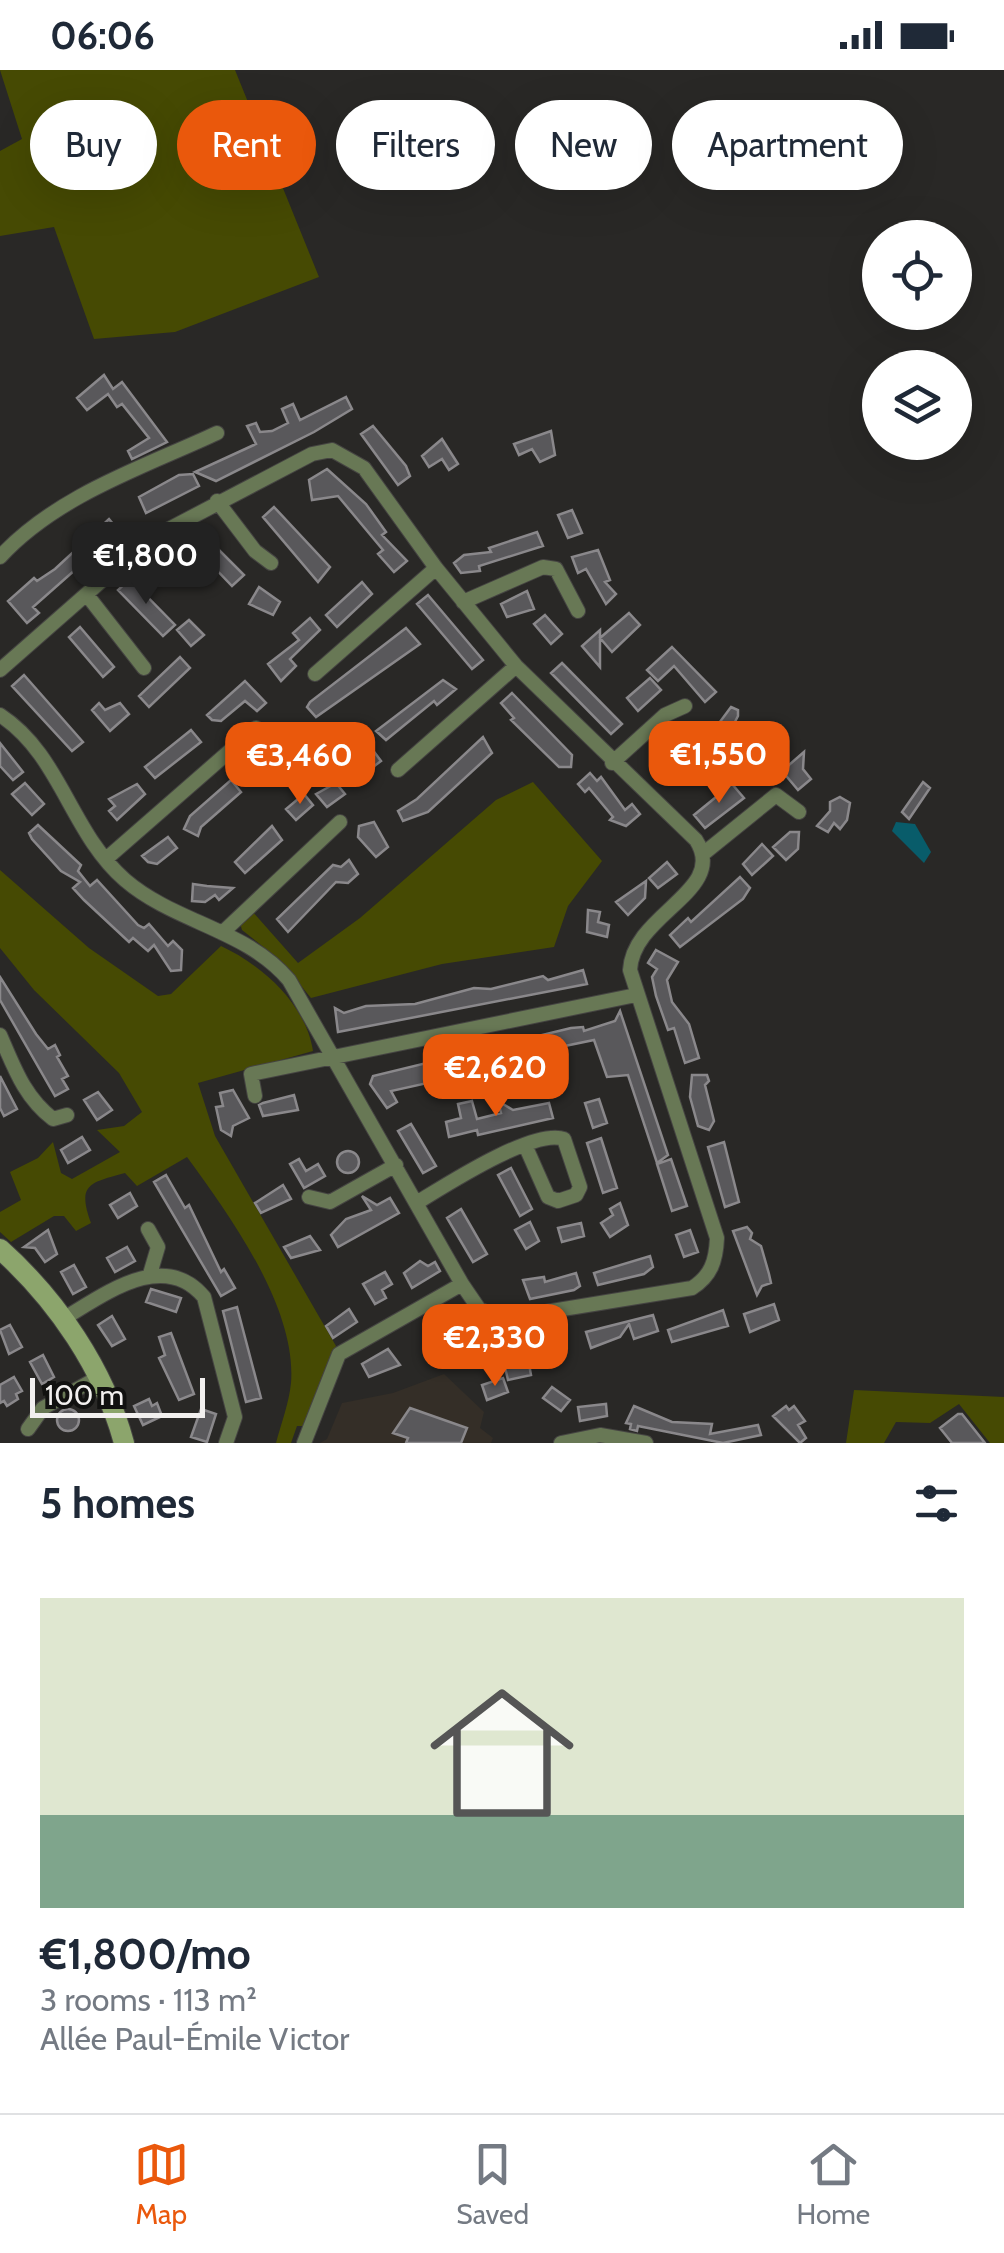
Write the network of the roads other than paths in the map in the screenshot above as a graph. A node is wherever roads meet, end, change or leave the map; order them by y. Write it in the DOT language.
graph roads {
  1 [pos="217,432"];
  2 [pos="217,501"];
  3 [pos="0,557"];
  4 [pos="271,562"];
  5 [pos="436,568"];
  6 [pos="87,596"];
  7 [pos="463,602"];
  8 [pos="578,610"];
  9 [pos="516,666"];
  10 [pos="144,668"];
  11 [pos="0,670"];
  12 [pos="315,674"];
  13 [pos="686,706"];
  14 [pos="0,715"];
  15 [pos="256,728"];
  16 [pos="612,762"];
  17 [pos="398,770"];
  18 [pos="799,812"];
  19 [pos="340,822"];
  20 [pos="703,854"];
  21 [pos="106,858"];
  22 [pos="222,933"];
  23 [pos="636,994"];
  24 [pos="0,1034"];
  25 [pos="334,1057"];
  26 [pos="255,1096"];
  27 [pos="68,1115"];
  28 [pos="526,1145"];
  29 [pos="396,1165"];
  30 [pos="309,1197"];
  31 [pos="418,1202"];
  32 [pos="148,1228"];
  33 [pos="0,1249"];
  34 [pos="150,1274"];
  35 [pos="462,1284"];
  36 [pos="63,1319"];
  37 [pos="99,1377"];
  38 [pos="28,1430"];
  39 [pos="124,1443"];
  40 [pos="226,1443"];
  41 [pos="304,1443"];
  42 [pos="561,1443"];
  43 [pos="646,1443"];
  1 -- 3 [label="street"];
  2 -- 4 [label="street"];
  2 -- 5 [label="street"];
  2 -- 6 [label="street"];
  5 -- 7 [label="street"];
  5 -- 12 [label="street"];
  6 -- 10 [label="street"];
  6 -- 11 [label="street"];
  7 -- 8 [label="street"];
  7 -- 9 [label="street"];
  9 -- 16 [label="street"];
  9 -- 17 [label="street"];
  13 -- 16 [label="street"];
  14 -- 21 [label="street"];
  15 -- 21 [label="street"];
  16 -- 20 [label="street"];
  18 -- 20 [label="street"];
  19 -- 22 [label="street"];
  20 -- 23 [label="street"];
  21 -- 22 [label="street"];
  22 -- 25 [label="street"];
  23 -- 25 [label="street"];
  23 -- 35 [label="street"];
  24 -- 27 [label="street"];
  25 -- 26 [label="street"];
  25 -- 29 [label="street"];
  28 -- 28 [label="street"];
  28 -- 31 [label="street"];
  29 -- 30 [label="street"];
  29 -- 31 [label="street"];
  31 -- 35 [label="street"];
  32 -- 34 [label="street"];
  33 -- 36 [label="street"];
  34 -- 36 [label="street"];
  34 -- 40 [label="street"];
  35 -- 41 [label="street"];
  36 -- 37 [label="street"];
  37 -- 38 [label="street"];
  37 -- 39 [label="street"];
  42 -- 43 [label="street"];
}
